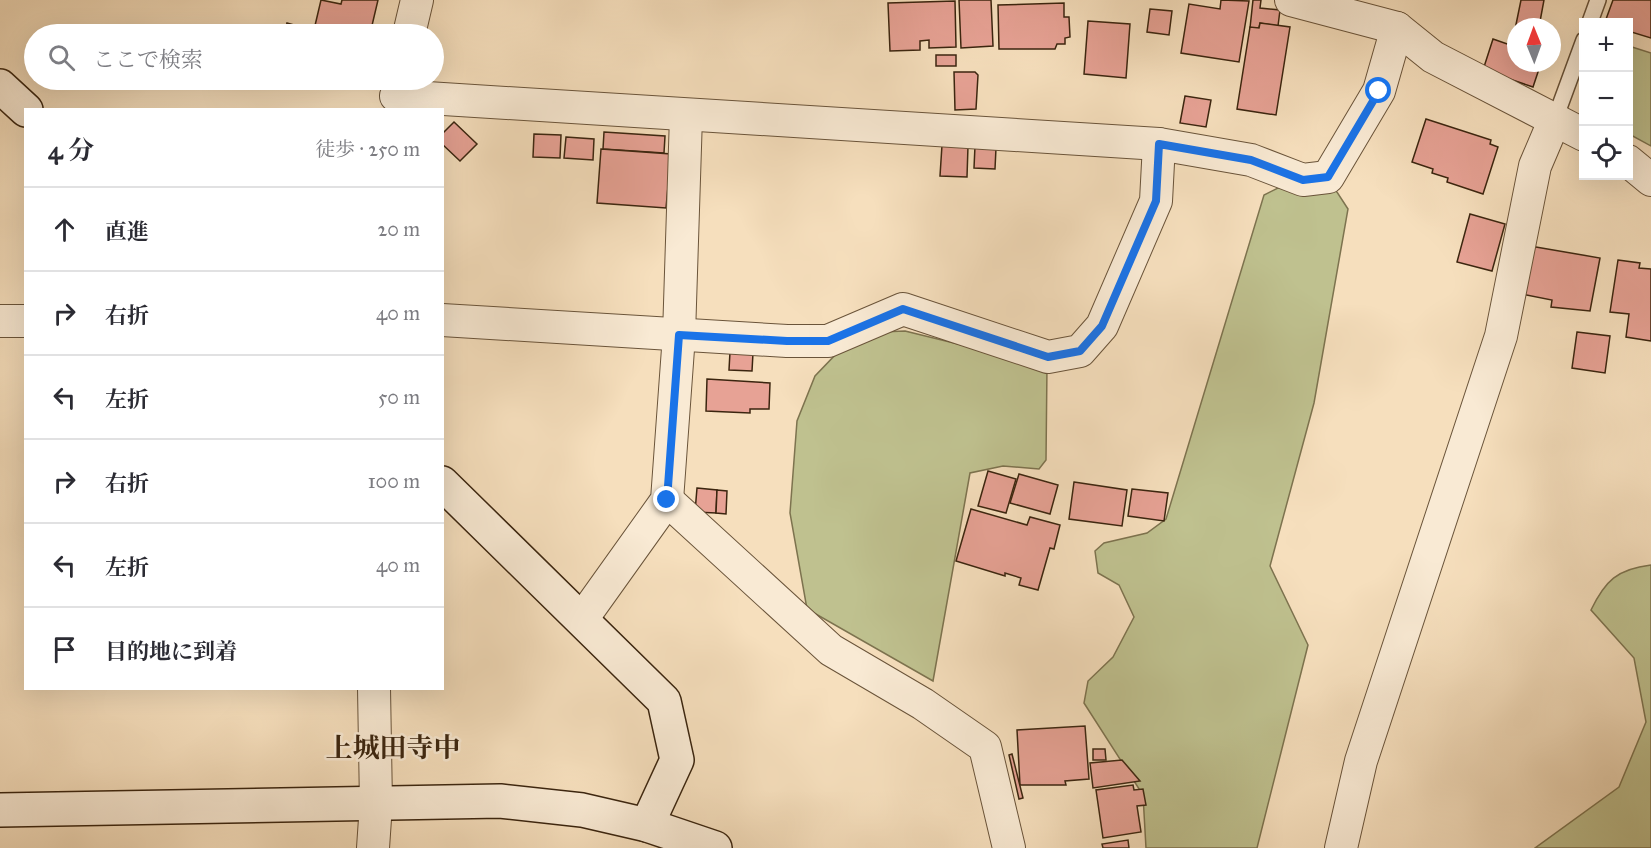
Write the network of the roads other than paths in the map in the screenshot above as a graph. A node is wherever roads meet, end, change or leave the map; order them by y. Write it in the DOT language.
graph roads {
  1 [pos="417,0"];
  2 [pos="1291,0"];
  3 [pos="1598,0"];
  4 [pos="1591,18"];
  5 [pos="411,24"];
  6 [pos="1396,28"];
  7 [pos="1579,53"];
  8 [pos="0,86"];
  9 [pos="396,95"];
  10 [pos="24,108"];
  11 [pos="686,116"];
  12 [pos="1555,118"];
  13 [pos="1579,132"];
  14 [pos="1159,144"];
  15 [pos="1633,164"];
  16 [pos="1651,180"];
  17 [pos="444,320"];
  18 [pos="0,321"];
  19 [pos="24,321"];
  20 [pos="679,335"];
  21 [pos="444,485"];
  22 [pos="667,500"];
  23 [pos="582,619"];
  24 [pos="374,690"];
  25 [pos="376,804"];
  26 [pos="0,810"];
  27 [pos="647,825"];
  28 [pos="373,848"];
  29 [pos="716,848"];
  30 [pos="1009,848"];
  31 [pos="1341,848"];
  1 -- 5 [label="street"];
  2 -- 6 [label="street"];
  3 -- 4 [label="lane"];
  6 -- 12 [label="street"];
  6 -- 14 [label="street"];
  7 -- 12 [label="lane"];
  8 -- 10 [label="street"];
  9 -- 11 [label="street"];
  11 -- 14 [label="street"];
  11 -- 20 [label="street"];
  12 -- 13 [label="street"];
  12 -- 31 [label="street"];
  14 -- 20 [label="street"];
  15 -- 16 [label="street"];
  17 -- 20 [label="street"];
  18 -- 19 [label="street"];
  20 -- 22 [label="street"];
  21 -- 23 [label="street"];
  22 -- 23 [label="street"];
  22 -- 30 [label="street"];
  23 -- 27 [label="street"];
  24 -- 25 [label="street"];
  25 -- 26 [label="street"];
  25 -- 27 [label="street"];
  25 -- 28 [label="street"];
  27 -- 29 [label="street"];
}
